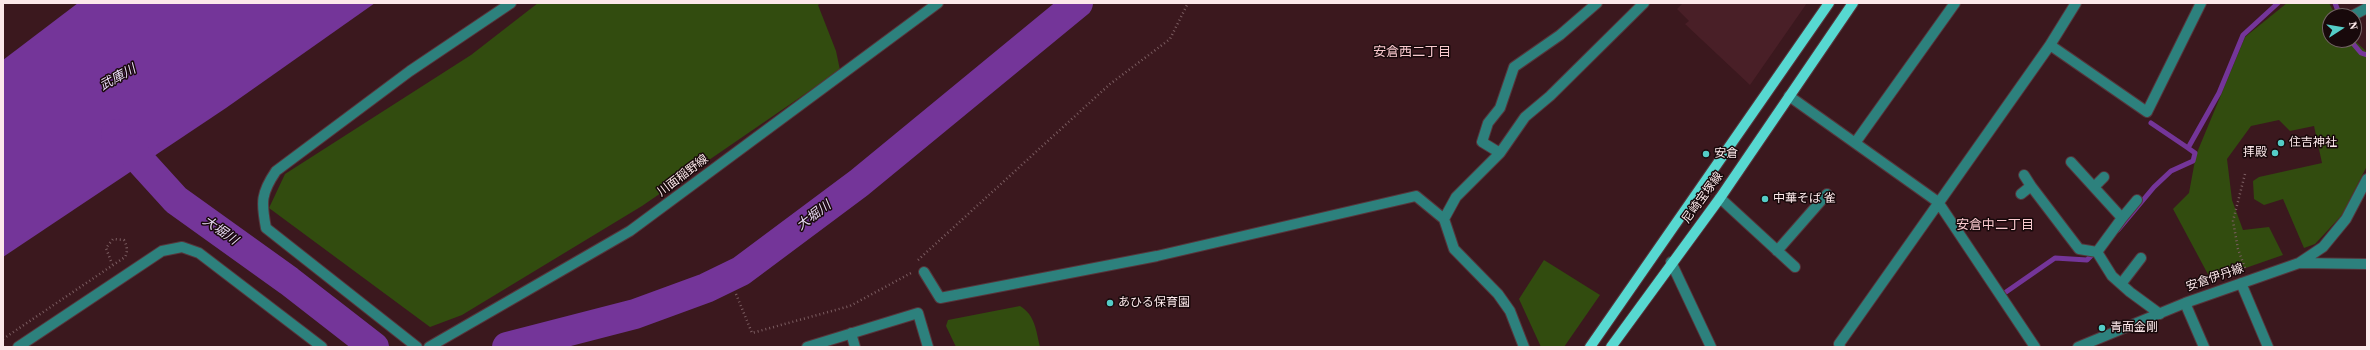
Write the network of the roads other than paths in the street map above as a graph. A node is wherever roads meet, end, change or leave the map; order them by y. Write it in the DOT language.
graph roads {
  1 [pos="511,3"];
  2 [pos="938,3"];
  3 [pos="1597,3"];
  4 [pos="1644,3"];
  5 [pos="1829,3"];
  6 [pos="1853,3"];
  7 [pos="1955,3"];
  8 [pos="2076,3"];
  9 [pos="2200,3"];
  10 [pos="2050,46"];
  11 [pos="1789,96"];
  12 [pos="1855,143"];
  13 [pos="1500,153"];
  14 [pos="2072,162"];
  15 [pos="2024,175"];
  16 [pos="2104,177"];
  17 [pos="2367,179"];
  18 [pos="2031,186"];
  19 [pos="2094,187"];
  20 [pos="1827,194"];
  21 [pos="2021,194"];
  22 [pos="1720,198"];
  23 [pos="2137,200"];
  24 [pos="1938,202"];
  25 [pos="2122,218"];
  26 [pos="1444,219"];
  27 [pos="1777,251"];
  28 [pos="2097,252"];
  29 [pos="2141,258"];
  30 [pos="1671,262"];
  31 [pos="2299,263"];
  32 [pos="2367,264"];
  33 [pos="1796,267"];
  34 [pos="924,272"];
  35 [pos="2245,282"];
  36 [pos="2121,284"];
  37 [pos="2185,303"];
  38 [pos="2160,314"];
  39 [pos="851,333"];
  40 [pos="18,347"];
  41 [pos="322,347"];
  42 [pos="417,347"];
  43 [pos="429,347"];
  44 [pos="807,347"];
  45 [pos="855,347"];
  46 [pos="928,347"];
  47 [pos="1524,347"];
  48 [pos="1590,347"];
  49 [pos="1611,347"];
  50 [pos="1711,347"];
  51 [pos="1840,347"];
  52 [pos="2035,347"];
  53 [pos="2078,347"];
  54 [pos="2204,347"];
  55 [pos="2268,347"];
  1 -- 42 [label="street"];
  2 -- 43 [label="street, 川面稲野線"];
  3 -- 13 [label="street"];
  4 -- 13 [label="street"];
  5 -- 48 [label="main road, 尼崎宝塚線"];
  6 -- 11 [label="main road, 尼崎宝塚線"];
  7 -- 12 [label="street"];
  8 -- 10 [label="street"];
  9 -- 10 [label="street"];
  10 -- 24 [label="street"];
  11 -- 12 [label="street"];
  11 -- 22 [label="main road, 尼崎宝塚線"];
  12 -- 24 [label="street"];
  13 -- 26 [label="street"];
  14 -- 19 [label="street"];
  15 -- 18 [label="street"];
  16 -- 19 [label="street"];
  17 -- 31 [label="street"];
  18 -- 21 [label="street"];
  18 -- 28 [label="street"];
  19 -- 25 [label="street"];
  20 -- 27 [label="street"];
  22 -- 27 [label="street"];
  22 -- 30 [label="main road, 尼崎宝塚線"];
  23 -- 25 [label="street"];
  24 -- 51 [label="street"];
  24 -- 52 [label="street"];
  25 -- 28 [label="street"];
  26 -- 34 [label="street"];
  26 -- 47 [label="street"];
  27 -- 33 [label="street"];
  28 -- 36 [label="street"];
  29 -- 36 [label="street"];
  30 -- 49 [label="main road, 尼崎宝塚線"];
  30 -- 50 [label="street"];
  31 -- 32 [label="street, 安倉伊丹線"];
  31 -- 35 [label="street, 安倉伊丹線"];
  35 -- 37 [label="street, 安倉伊丹線"];
  35 -- 55 [label="street"];
  36 -- 38 [label="street"];
  37 -- 38 [label="street, 安倉伊丹線"];
  37 -- 54 [label="street"];
  38 -- 53 [label="street, 安倉伊丹線"];
  39 -- 44 [label="street"];
  39 -- 45 [label="street"];
  39 -- 46 [label="street"];
  40 -- 41 [label="street"];
}
